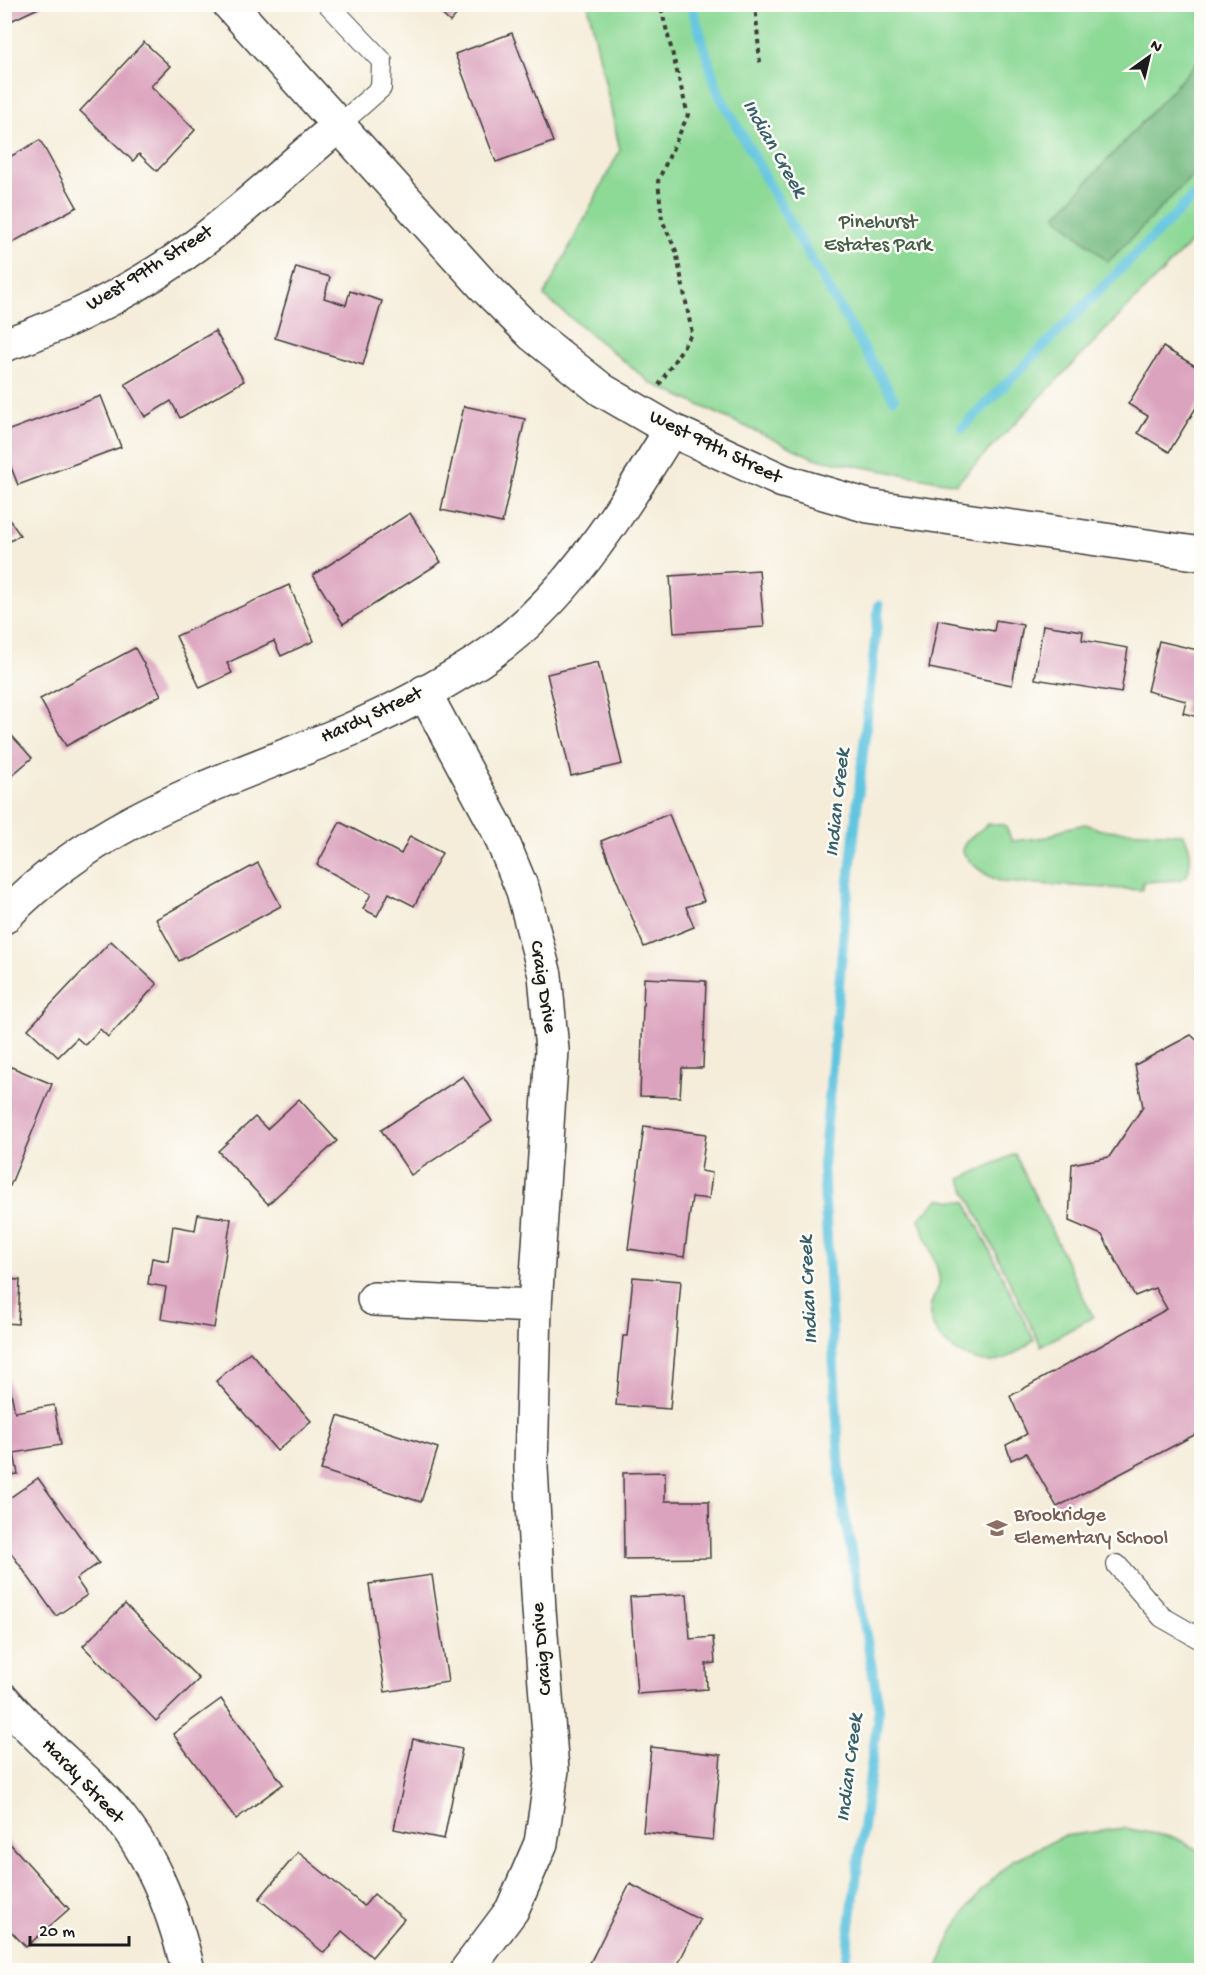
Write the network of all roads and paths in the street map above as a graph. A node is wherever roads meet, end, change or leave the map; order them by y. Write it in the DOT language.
graph roads {
  1 [pos="328,4"];
  2 [pos="660,4"];
  3 [pos="755,4"];
  4 [pos="232,5"];
  5 [pos="760,63"];
  6 [pos="338,126"];
  7 [pos="4,345"];
  8 [pos="656,391"];
  9 [pos="671,430"];
  10 [pos="1202,554"];
  11 [pos="424,692"];
  12 [pos="4,917"];
  13 [pos="374,1299"];
  14 [pos="535,1306"];
  15 [pos="1117,1565"];
  16 [pos="1202,1640"];
  17 [pos="4,1700"];
  18 [pos="188,1971"];
  19 [pos="467,1971"];
  1 -- 6 [label="lane"];
  2 -- 8 [label="path"];
  3 -- 5 [label="path"];
  4 -- 6 [label="street, West 99th Street"];
  6 -- 7 [label="street, West 99th Street"];
  6 -- 9 [label="street, West 99th Street"];
  9 -- 10 [label="street, West 99th Street"];
  9 -- 11 [label="street, Hardy Street"];
  11 -- 12 [label="street, Hardy Street"];
  11 -- 14 [label="street, Craig Drive"];
  13 -- 14 [label="street"];
  14 -- 19 [label="street, Craig Drive"];
  15 -- 16 [label="lane"];
  17 -- 18 [label="street, Hardy Street"];
}
